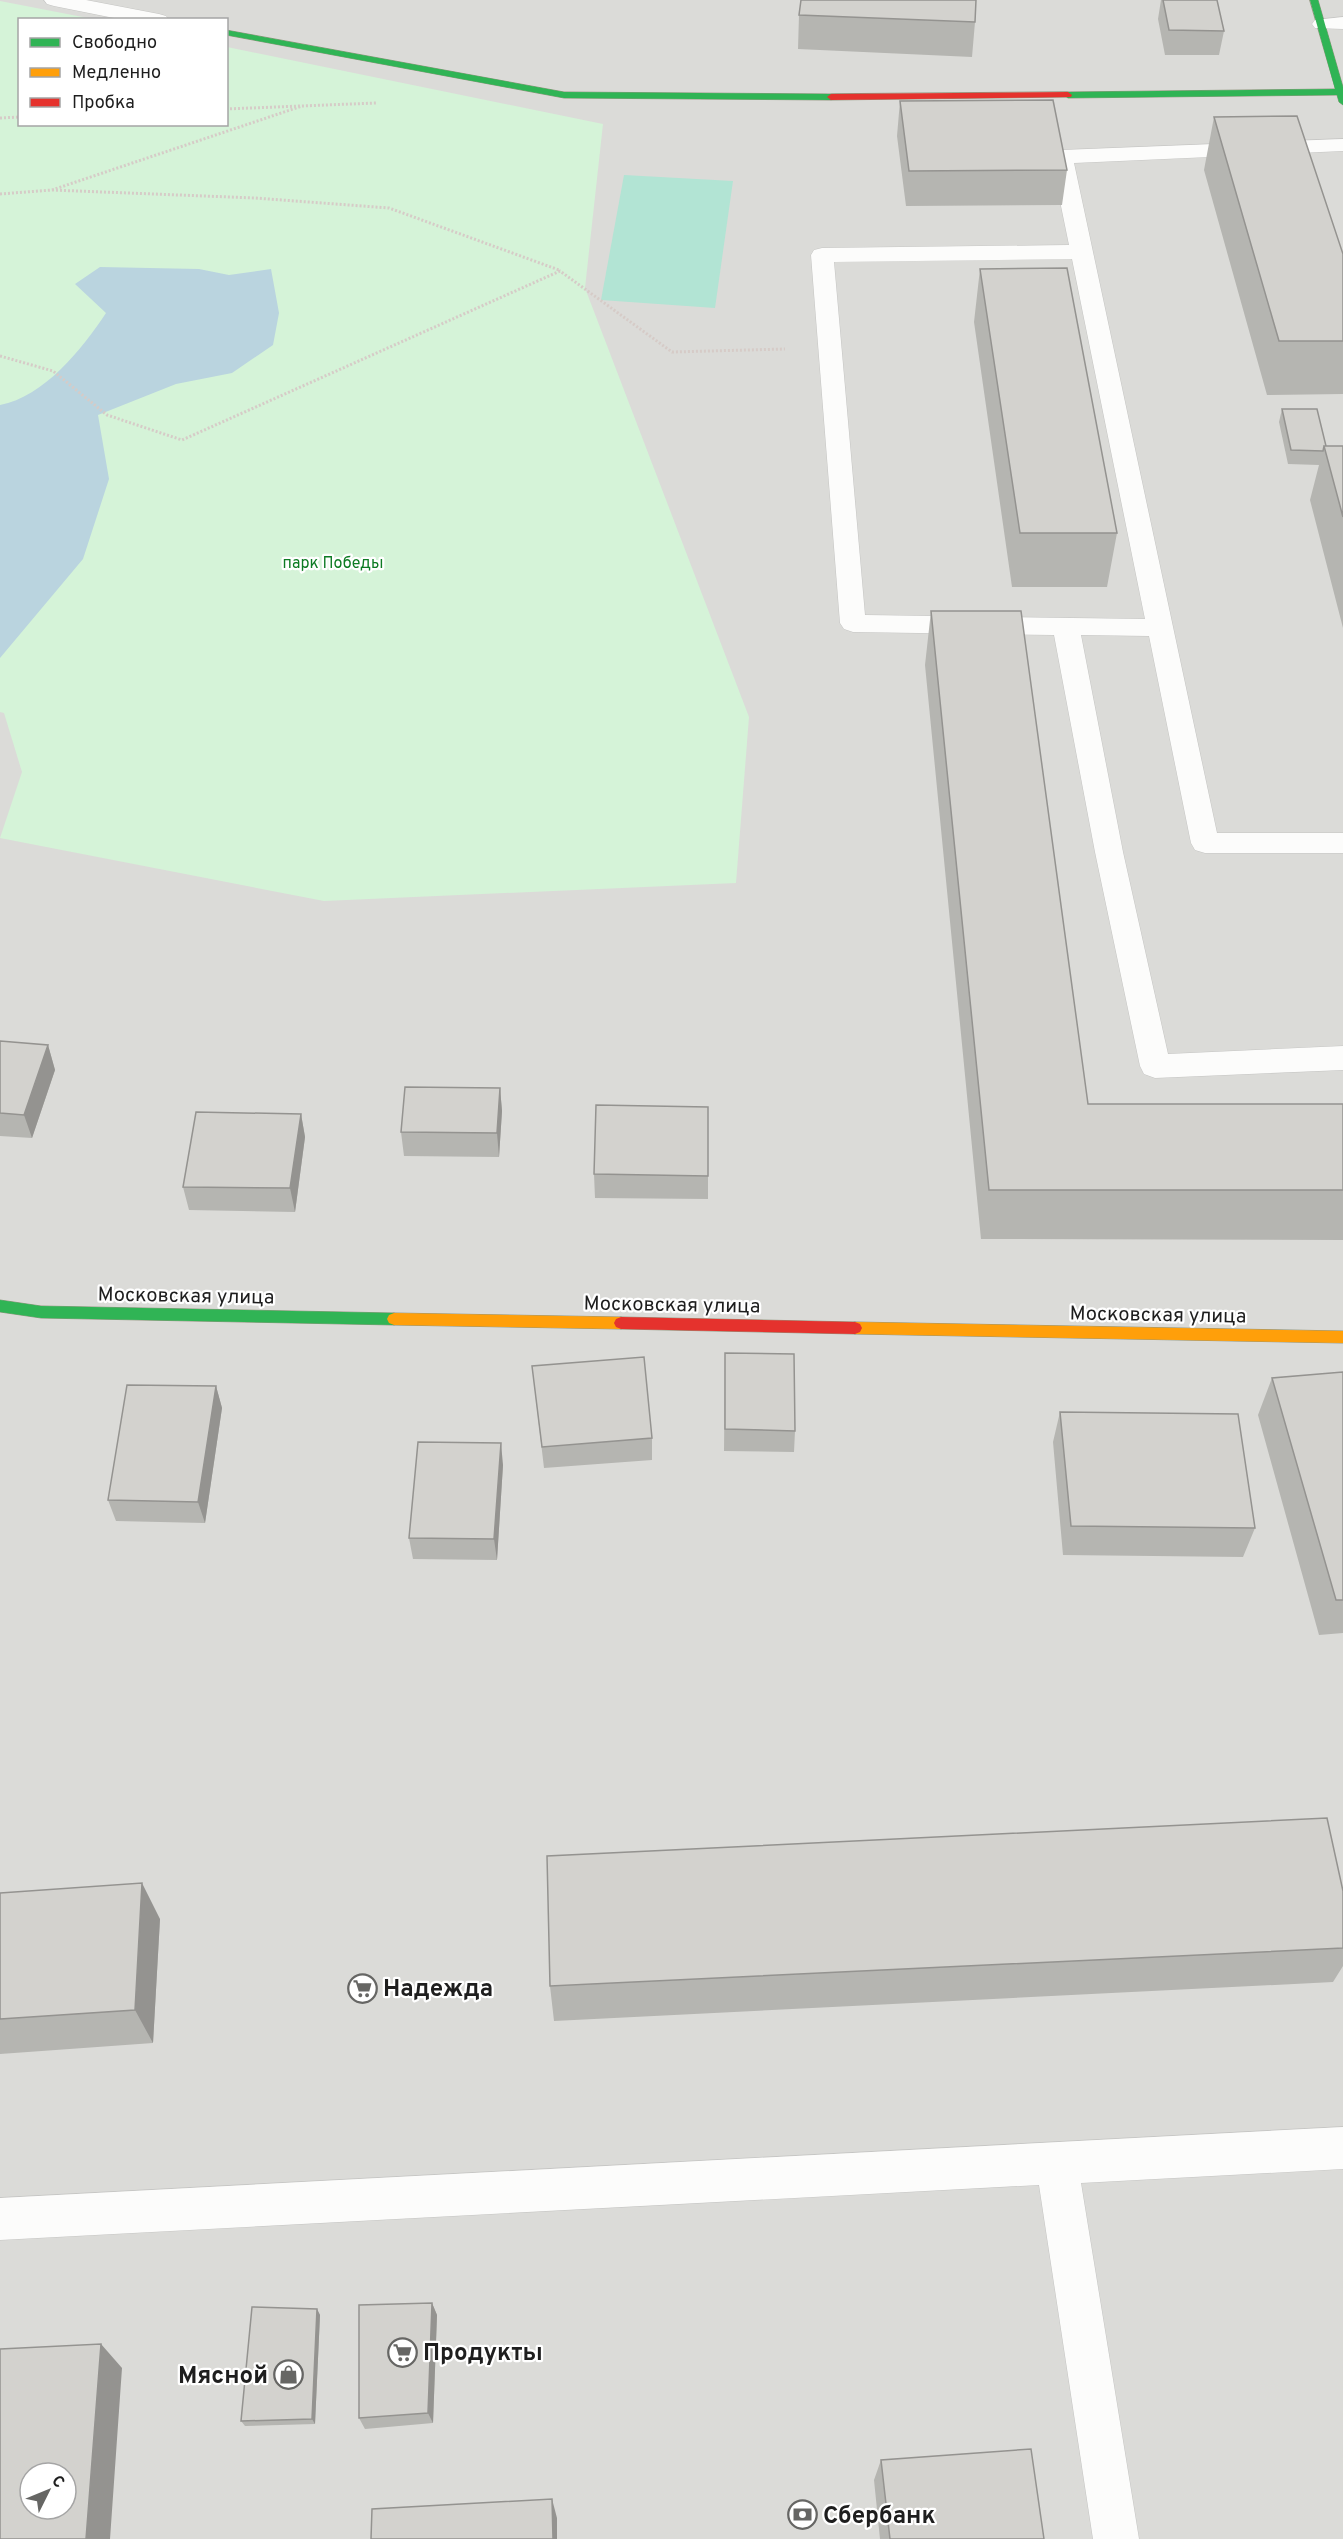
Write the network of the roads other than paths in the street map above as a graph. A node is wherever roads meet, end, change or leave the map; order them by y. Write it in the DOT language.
graph roads {
  1 [pos="54,0"];
  2 [pos="1314,0"];
  3 [pos="148,18"];
  4 [pos="1343,23"];
  5 [pos="1322,24"];
  6 [pos="228,32"];
  7 [pos="1341,97"];
  8 [pos="1343,145"];
  9 [pos="1082,252"];
  10 [pos="1066,626"];
  11 [pos="1160,628"];
  12 [pos="1343,844"];
  13 [pos="1343,1058"];
  14 [pos="0,1306"];
  15 [pos="1343,1337"];
  16 [pos="1343,2148"];
  17 [pos="1057,2163"];
  18 [pos="0,2219"];
  19 [pos="1116,2539"];
  1 -- 3 [label="street"];
  2 -- 5 [label="street"];
  4 -- 5 [label="street"];
  5 -- 7 [label="street"];
  6 -- 7 [label="street"];
  8 -- 9 [label="street"];
  9 -- 10 [label="street"];
  9 -- 11 [label="street"];
  10 -- 11 [label="street"];
  10 -- 13 [label="street"];
  11 -- 12 [label="street"];
  14 -- 15 [label="street, Московская улица"];
  16 -- 17 [label="street"];
  17 -- 18 [label="street"];
  17 -- 19 [label="street"];
}
